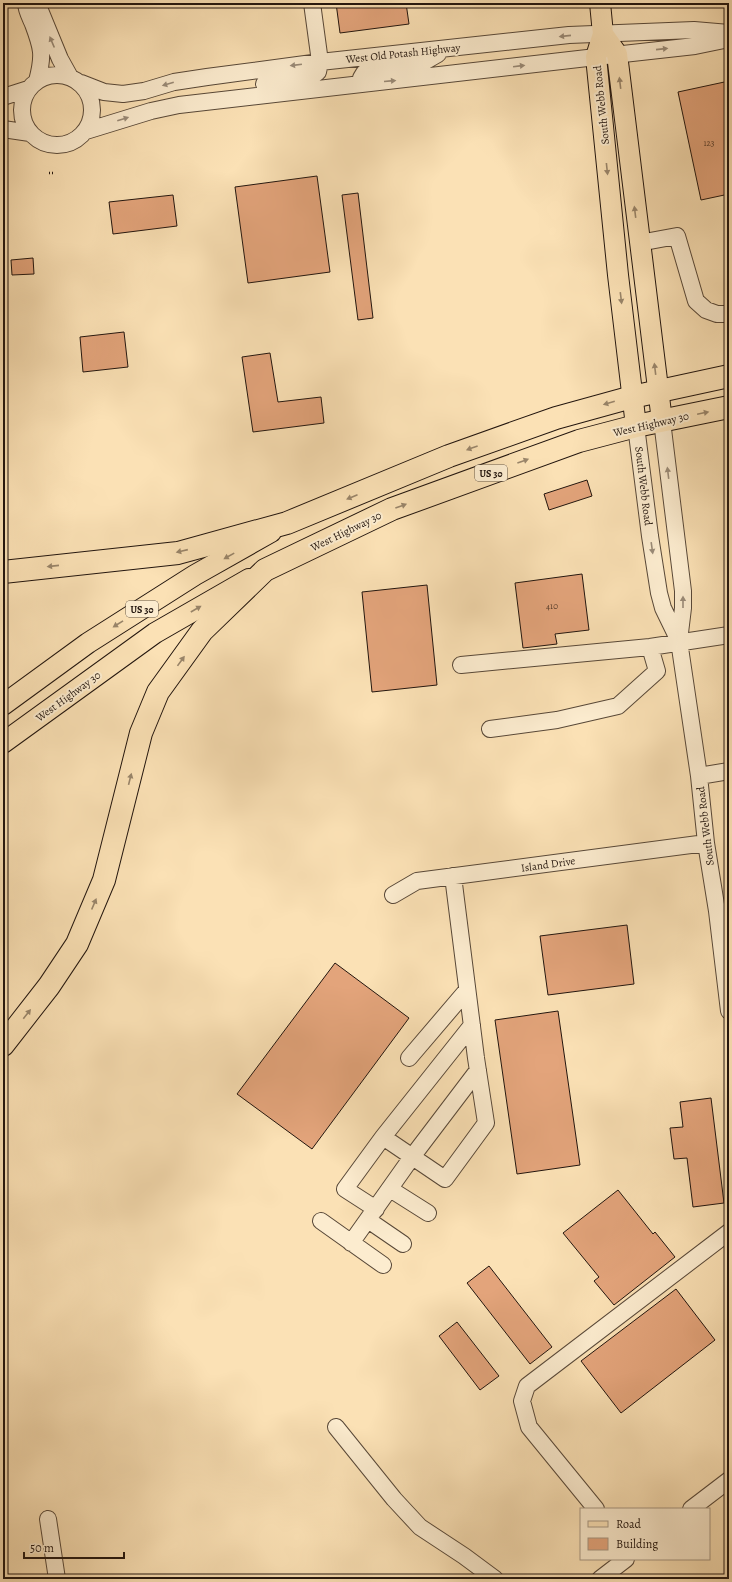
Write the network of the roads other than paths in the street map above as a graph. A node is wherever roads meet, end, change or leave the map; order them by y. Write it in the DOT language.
graph roads {
  1 [pos="26,3"];
  2 [pos="37,3"];
  3 [pos="312,3"];
  4 [pos="600,3"];
  5 [pos="729,33"];
  6 [pos="604,34"];
  7 [pos="729,39"];
  8 [pos="448,49"];
  9 [pos="617,54"];
  10 [pos="596,58"];
  11 [pos="320,62"];
  12 [pos="76,80"];
  13 [pos="361,84"];
  14 [pos="33,85"];
  15 [pos="3,97"];
  16 [pos="209,102"];
  17 [pos="3,129"];
  18 [pos="86,131"];
  19 [pos="30,133"];
  20 [pos="639,243"];
  21 [pos="729,314"];
  22 [pos="729,376"];
  23 [pos="658,391"];
  24 [pos="632,397"];
  25 [pos="729,407"];
  26 [pos="662,421"];
  27 [pos="636,426"];
  28 [pos="287,523"];
  29 [pos="265,570"];
  30 [pos="3,572"];
  31 [pos="729,634"];
  32 [pos="679,641"];
  33 [pos="650,647"];
  34 [pos="461,665"];
  35 [pos="3,705"];
  36 [pos="490,730"];
  37 [pos="3,743"];
  38 [pos="729,771"];
  39 [pos="699,776"];
  40 [pos="706,842"];
  41 [pos="453,876"];
  42 [pos="393,895"];
  43 [pos="723,911"];
  44 [pos="467,990"];
  45 [pos="728,992"];
  46 [pos="729,1011"];
  47 [pos="472,1025"];
  48 [pos="3,1045"];
  49 [pos="409,1058"];
  50 [pos="478,1070"];
  51 [pos="383,1137"];
  52 [pos="412,1157"];
  53 [pos="390,1189"];
  54 [pos="428,1213"];
  55 [pos="372,1215"];
  56 [pos="321,1221"];
  57 [pos="729,1232"];
  58 [pos="352,1243"];
  59 [pos="404,1244"];
  60 [pos="384,1265"];
  61 [pos="336,1427"];
  62 [pos="729,1480"];
  63 [pos="595,1508"];
  64 [pos="692,1508"];
  65 [pos="48,1518"];
  66 [pos="625,1560"];
  67 [pos="57,1579"];
  68 [pos="495,1579"];
  69 [pos="600,1579"];
  1 -- 14 [label="street"];
  12 -- 2 [label="street, one-way"];
  3 -- 11 [label="street"];
  4 -- 6 [label="main road"];
  5 -- 6 [label="street, West Old Potash Highway"];
  6 -- 8 [label="street, West Old Potash Highway, one-way"];
  6 -- 9 [label="main road, South Webb Road"];
  6 -- 10 [label="main road, South Webb Road"];
  9 -- 7 [label="street, one-way"];
  8 -- 11 [label="street, West Old Potash Highway"];
  8 -- 13 [label="street"];
  9 -- 10 [label="street"];
  20 -- 9 [label="main road, South Webb Road, one-way"];
  13 -- 10 [label="street, one-way"];
  10 -- 24 [label="main road, South Webb Road, one-way"];
  11 -- 12 [label="street, West Old Potash Highway, one-way"];
  11 -- 16 [label="street"];
  12 -- 14 [label="street"];
  12 -- 18 [label="street"];
  13 -- 16 [label="street"];
  14 -- 15 [label="street"];
  14 -- 19 [label="street"];
  18 -- 16 [label="street, one-way"];
  17 -- 19 [label="street"];
  18 -- 19 [label="street"];
  20 -- 21 [label="street"];
  23 -- 20 [label="main road, South Webb Road, one-way"];
  22 -- 23 [label="highway, US 30"];
  23 -- 24 [label="highway, US 30"];
  23 -- 26 [label="main road, South Webb Road"];
  24 -- 27 [label="main road, South Webb Road"];
  24 -- 28 [label="highway, US 30, one-way"];
  26 -- 25 [label="highway, West Highway 30 / US 30, one-way"];
  26 -- 27 [label="highway, West Highway 30 / US 30"];
  32 -- 26 [label="street, South Webb Road, one-way"];
  29 -- 27 [label="highway, West Highway 30 / US 30, one-way"];
  27 -- 32 [label="street, South Webb Road, one-way"];
  28 -- 30 [label="highway, one-way"];
  28 -- 35 [label="main road, US 30, one-way"];
  37 -- 29 [label="main road, West Highway 30 / US 30, one-way"];
  48 -- 29 [label="highway, one-way"];
  31 -- 32 [label="street"];
  32 -- 33 [label="street"];
  32 -- 39 [label="street, South Webb Road"];
  33 -- 34 [label="street"];
  33 -- 36 [label="street"];
  38 -- 39 [label="street"];
  39 -- 40 [label="street, South Webb Road"];
  40 -- 41 [label="street, Island Drive"];
  40 -- 43 [label="street, South Webb Road"];
  41 -- 42 [label="street, Island Drive"];
  41 -- 44 [label="street"];
  43 -- 45 [label="street, South Webb Road"];
  44 -- 47 [label="street"];
  44 -- 49 [label="street"];
  45 -- 46 [label="street, South Webb Road"];
  47 -- 50 [label="street"];
  47 -- 51 [label="street"];
  50 -- 52 [label="street"];
  50 -- 52 [label="street"];
  51 -- 52 [label="street"];
  51 -- 55 [label="street"];
  52 -- 53 [label="street"];
  53 -- 54 [label="street"];
  53 -- 55 [label="street"];
  55 -- 58 [label="street"];
  55 -- 59 [label="street"];
  56 -- 58 [label="street"];
  57 -- 63 [label="street"];
  58 -- 60 [label="street"];
  61 -- 68 [label="street"];
  62 -- 64 [label="street"];
  65 -- 67 [label="street"];
  66 -- 69 [label="street"];
}
